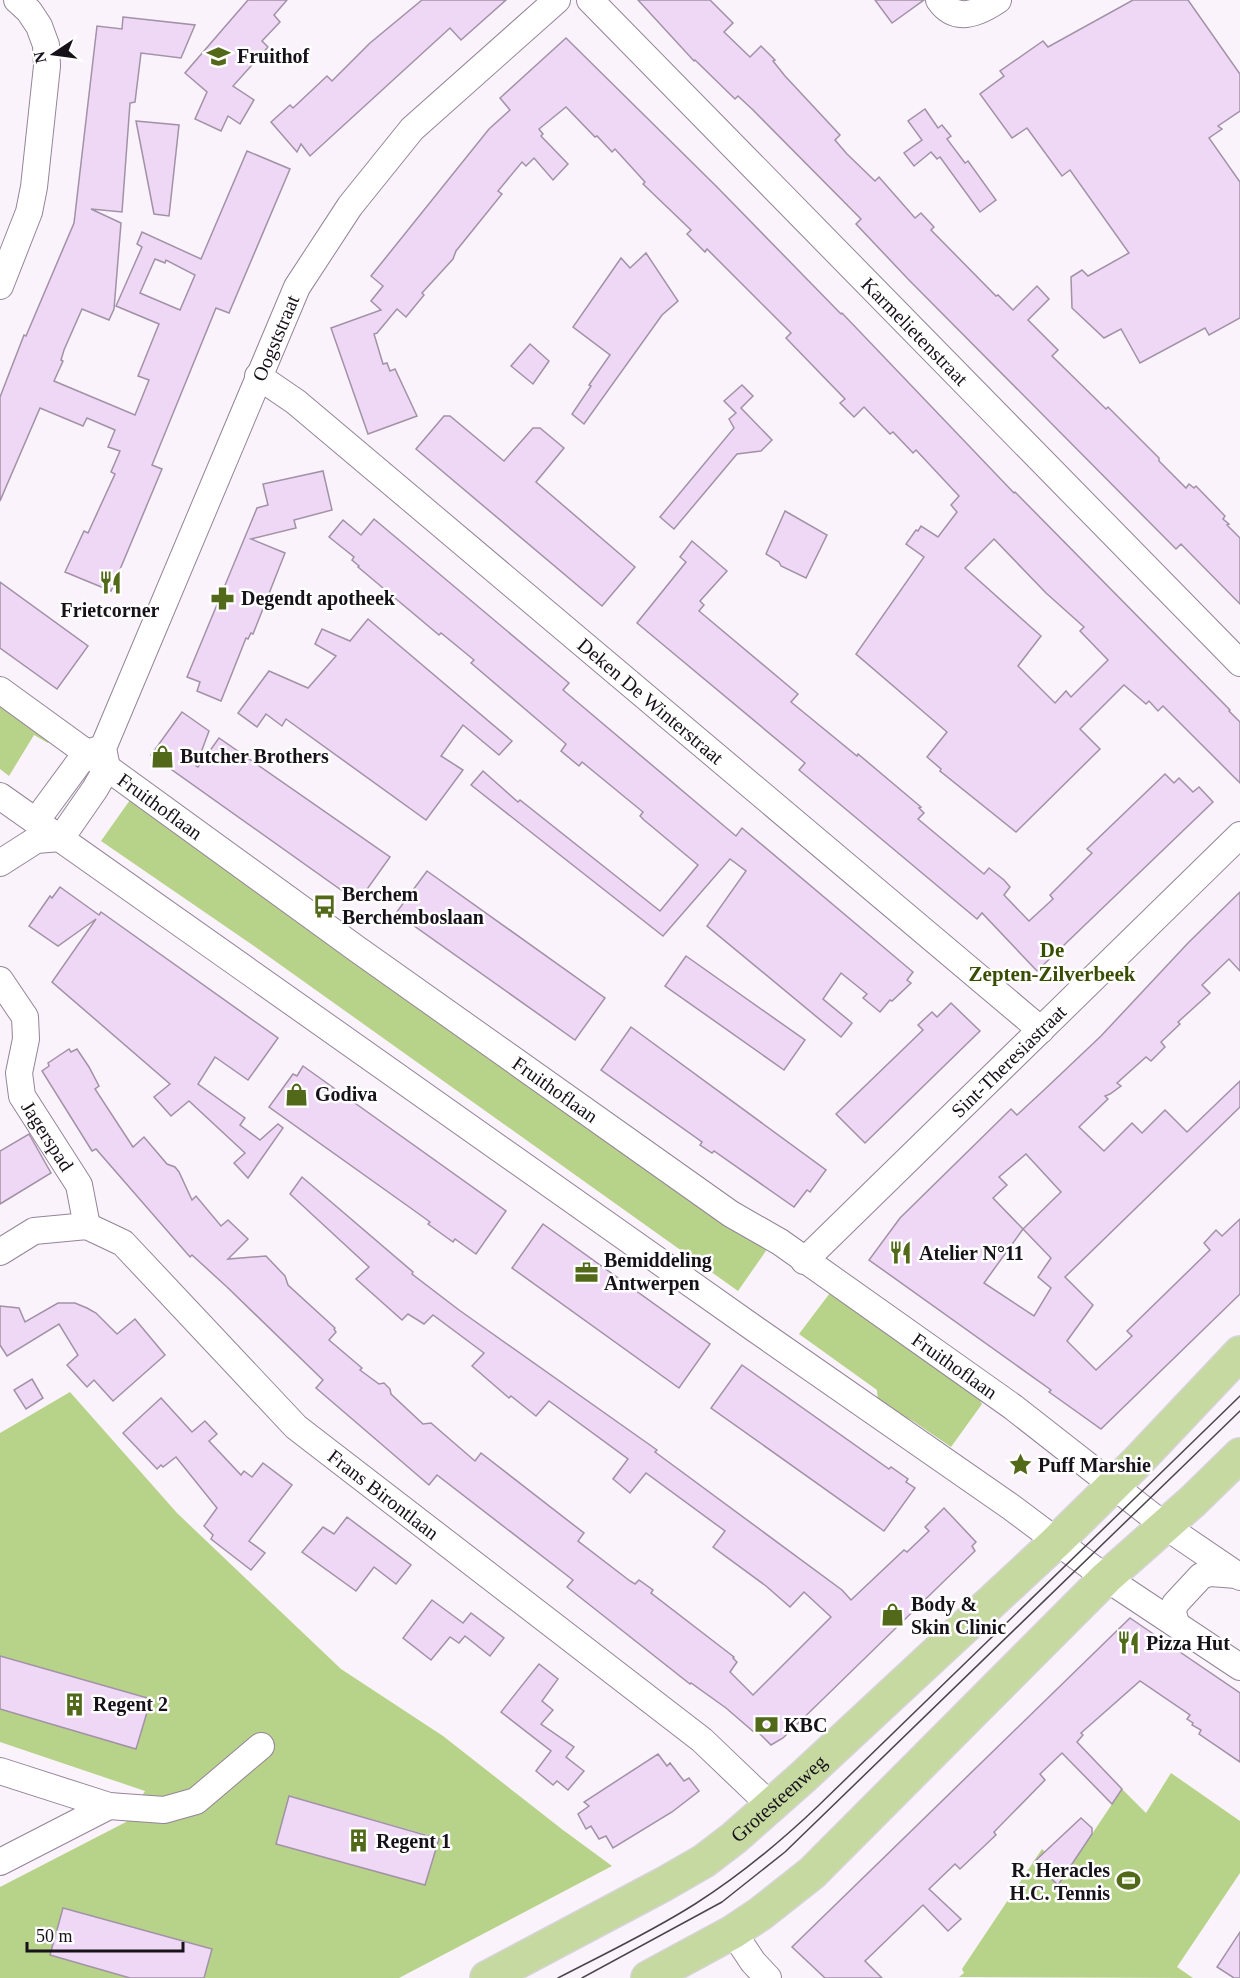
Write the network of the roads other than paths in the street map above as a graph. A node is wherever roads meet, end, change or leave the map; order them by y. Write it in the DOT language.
graph roads {
  1 [pos="17,0"];
  2 [pos="557,0"];
  3 [pos="590,0"];
  4 [pos="939,0"];
  5 [pos="998,0"];
  6 [pos="0,286"];
  7 [pos="258,376"];
  8 [pos="1240,663"];
  9 [pos="0,690"];
  10 [pos="98,756"];
  11 [pos="0,796"];
  12 [pos="44,833"];
  13 [pos="1240,835"];
  14 [pos="0,863"];
  15 [pos="0,980"];
  16 [pos="1041,1030"];
  17 [pos="87,1226"];
  18 [pos="0,1252"];
  19 [pos="804,1260"];
  20 [pos="1240,1353"];
  21 [pos="1240,1455"];
  22 [pos="1113,1486"];
  23 [pos="1165,1526"];
  24 [pos="1056,1542"];
  25 [pos="1239,1576"];
  26 [pos="1106,1578"];
  27 [pos="1176,1624"];
  28 [pos="1240,1667"];
  29 [pos="261,1746"];
  30 [pos="0,1771"];
  31 [pos="771,1805"];
  32 [pos="109,1806"];
  33 [pos="0,1862"];
  34 [pos="733,1932"];
  35 [pos="488,1978"];
  36 [pos="648,1978"];
  37 [pos="768,1978"];
  1 -- 6 [label="street"];
  2 -- 7 [label="street, Oogststraat"];
  3 -- 8 [label="street, Karmelietenstraat"];
  4 -- 5 [label="street"];
  7 -- 10 [label="street, Oogststraat"];
  7 -- 16 [label="street, Deken De Winterstraat"];
  9 -- 10 [label="street, Fruithoflaan"];
  10 -- 12 [label="street, Oogststraat"];
  10 -- 19 [label="street, Fruithoflaan"];
  11 -- 12 [label="street"];
  12 -- 14 [label="street"];
  12 -- 24 [label="street"];
  13 -- 16 [label="street, Sint-Theresiastraat"];
  15 -- 17 [label="street, Jagerspad"];
  16 -- 19 [label="street, Sint-Theresiastraat"];
  17 -- 18 [label="street"];
  17 -- 31 [label="street, Frans Birontlaan"];
  19 -- 22 [label="street, Fruithoflaan"];
  20 -- 22 [label="main road"];
  21 -- 23 [label="main road"];
  22 -- 23 [label="street, Fruithoflaan"];
  22 -- 24 [label="main road, Grotesteenweg"];
  23 -- 25 [label="street, Fruithoflaan"];
  23 -- 26 [label="main road"];
  24 -- 26 [label="street"];
  24 -- 31 [label="main road, Grotesteenweg"];
  25 -- 27 [label="street"];
  26 -- 27 [label="street"];
  26 -- 34 [label="main road"];
  27 -- 28 [label="street"];
  29 -- 32 [label="street"];
  30 -- 32 [label="street"];
  31 -- 35 [label="main road, Grotesteenweg"];
  32 -- 33 [label="street"];
  34 -- 36 [label="main road"];
  34 -- 37 [label="street"];
}
